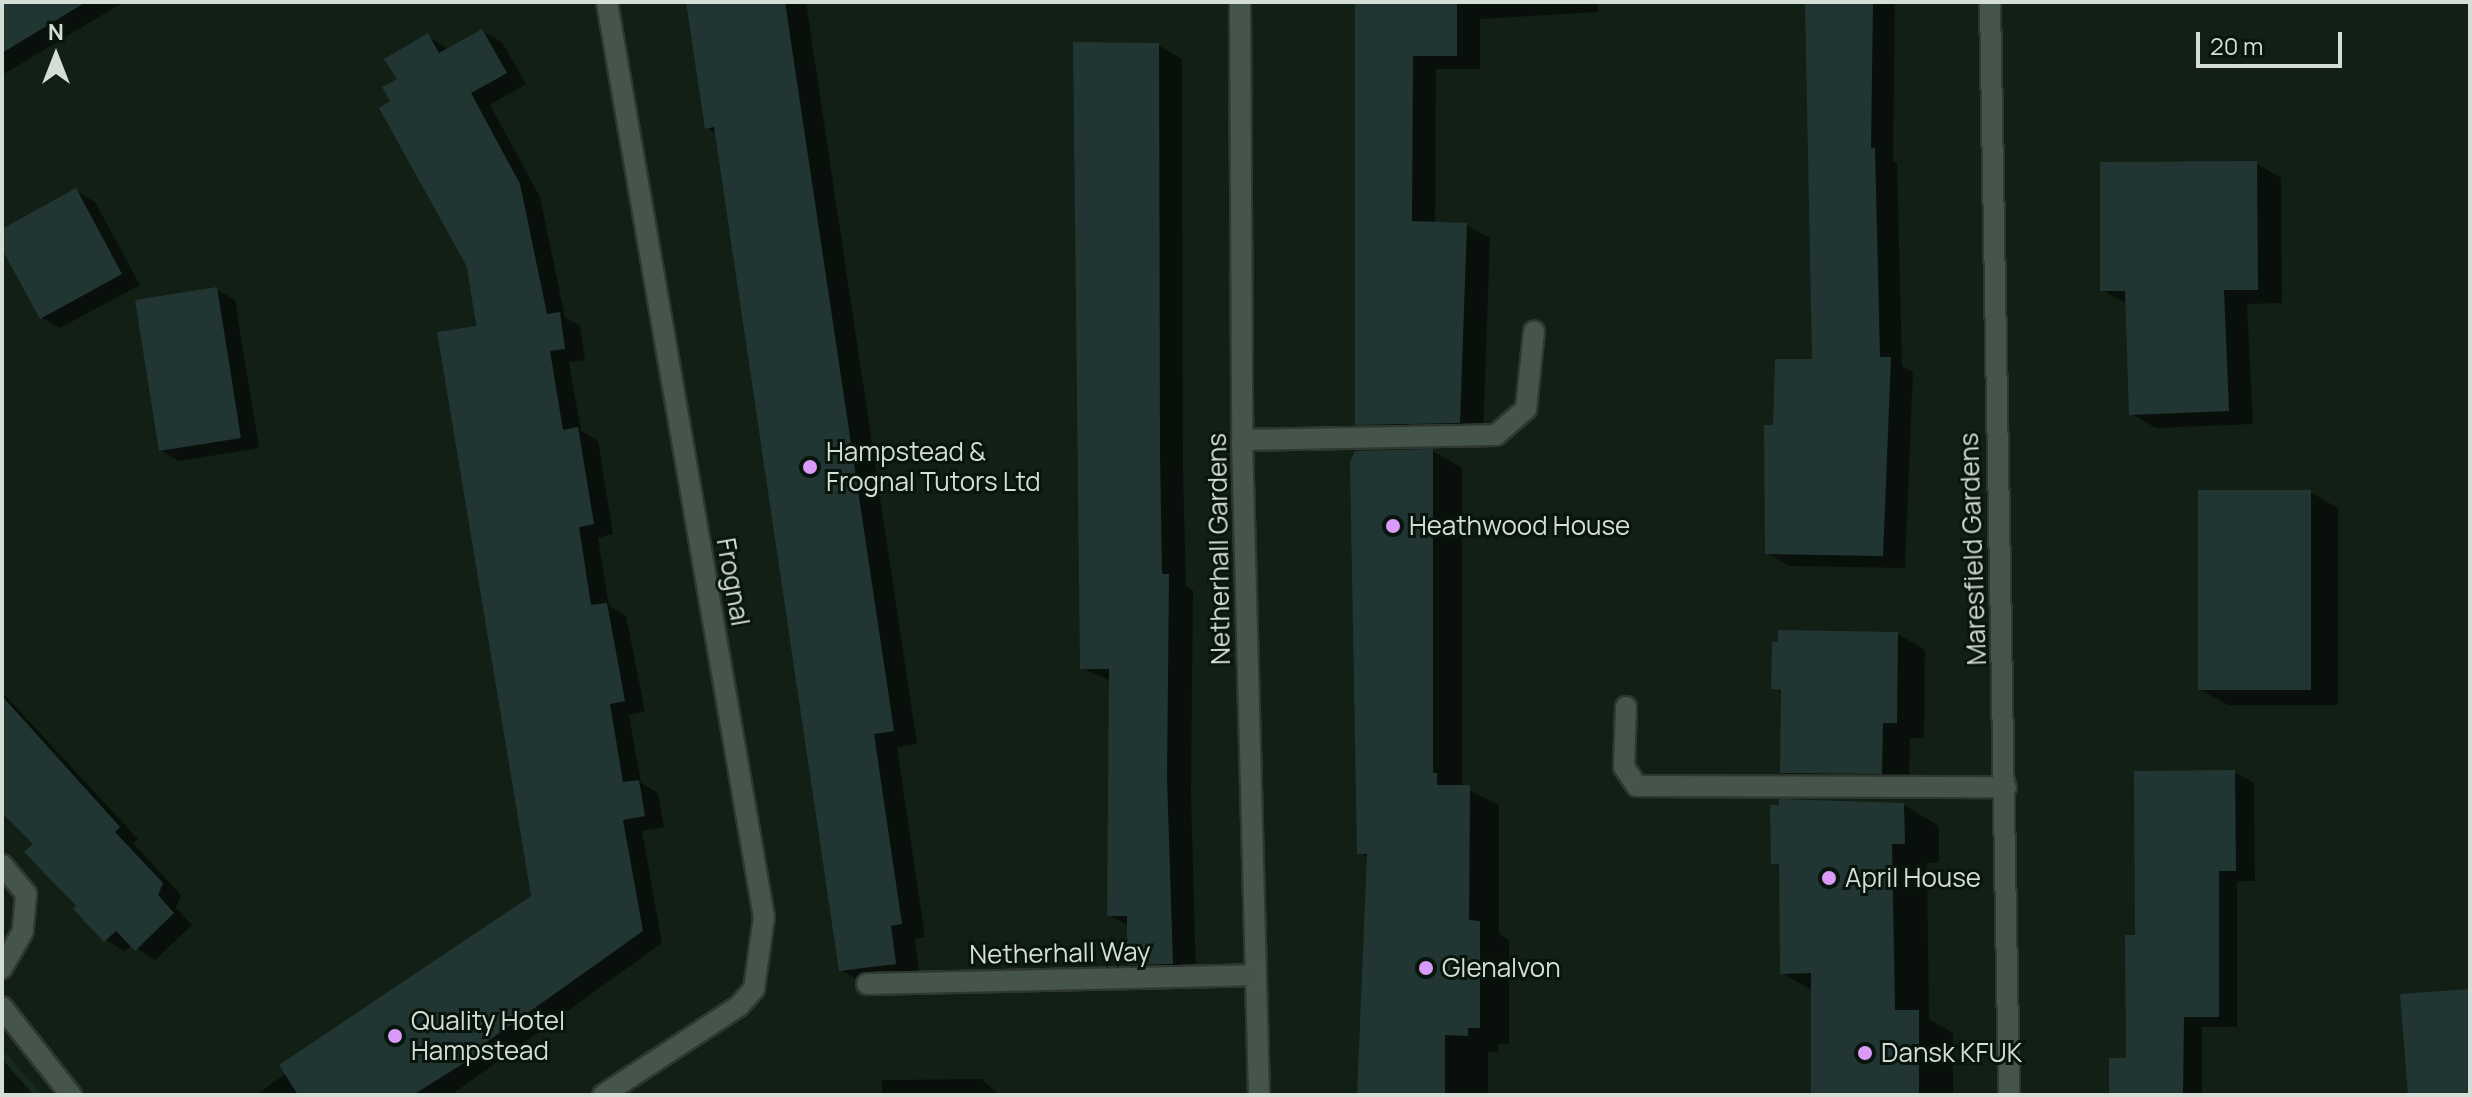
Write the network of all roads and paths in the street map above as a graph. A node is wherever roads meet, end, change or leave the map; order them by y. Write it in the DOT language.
graph roads {
  1 [pos="607,2"];
  2 [pos="1240,2"];
  3 [pos="1990,2"];
  4 [pos="1534,331"];
  5 [pos="1242,440"];
  6 [pos="1626,707"];
  7 [pos="2006,787"];
  8 [pos="2,865"];
  9 [pos="2,968"];
  10 [pos="1254,975"];
  11 [pos="867,984"];
  12 [pos="2,1007"];
  13 [pos="71,1095"];
  14 [pos="603,1095"];
  15 [pos="1259,1095"];
  16 [pos="2009,1095"];
  1 -- 14 [label="street, Frognal"];
  2 -- 5 [label="street, Netherhall Gardens"];
  3 -- 7 [label="street, Maresfield Gardens"];
  4 -- 5 [label="street"];
  5 -- 10 [label="street, Netherhall Gardens"];
  6 -- 7 [label="street"];
  7 -- 16 [label="street, Maresfield Gardens"];
  8 -- 9 [label="street"];
  10 -- 11 [label="street, Netherhall Way"];
  10 -- 15 [label="street, Netherhall Gardens"];
  12 -- 13 [label="street"];
}
